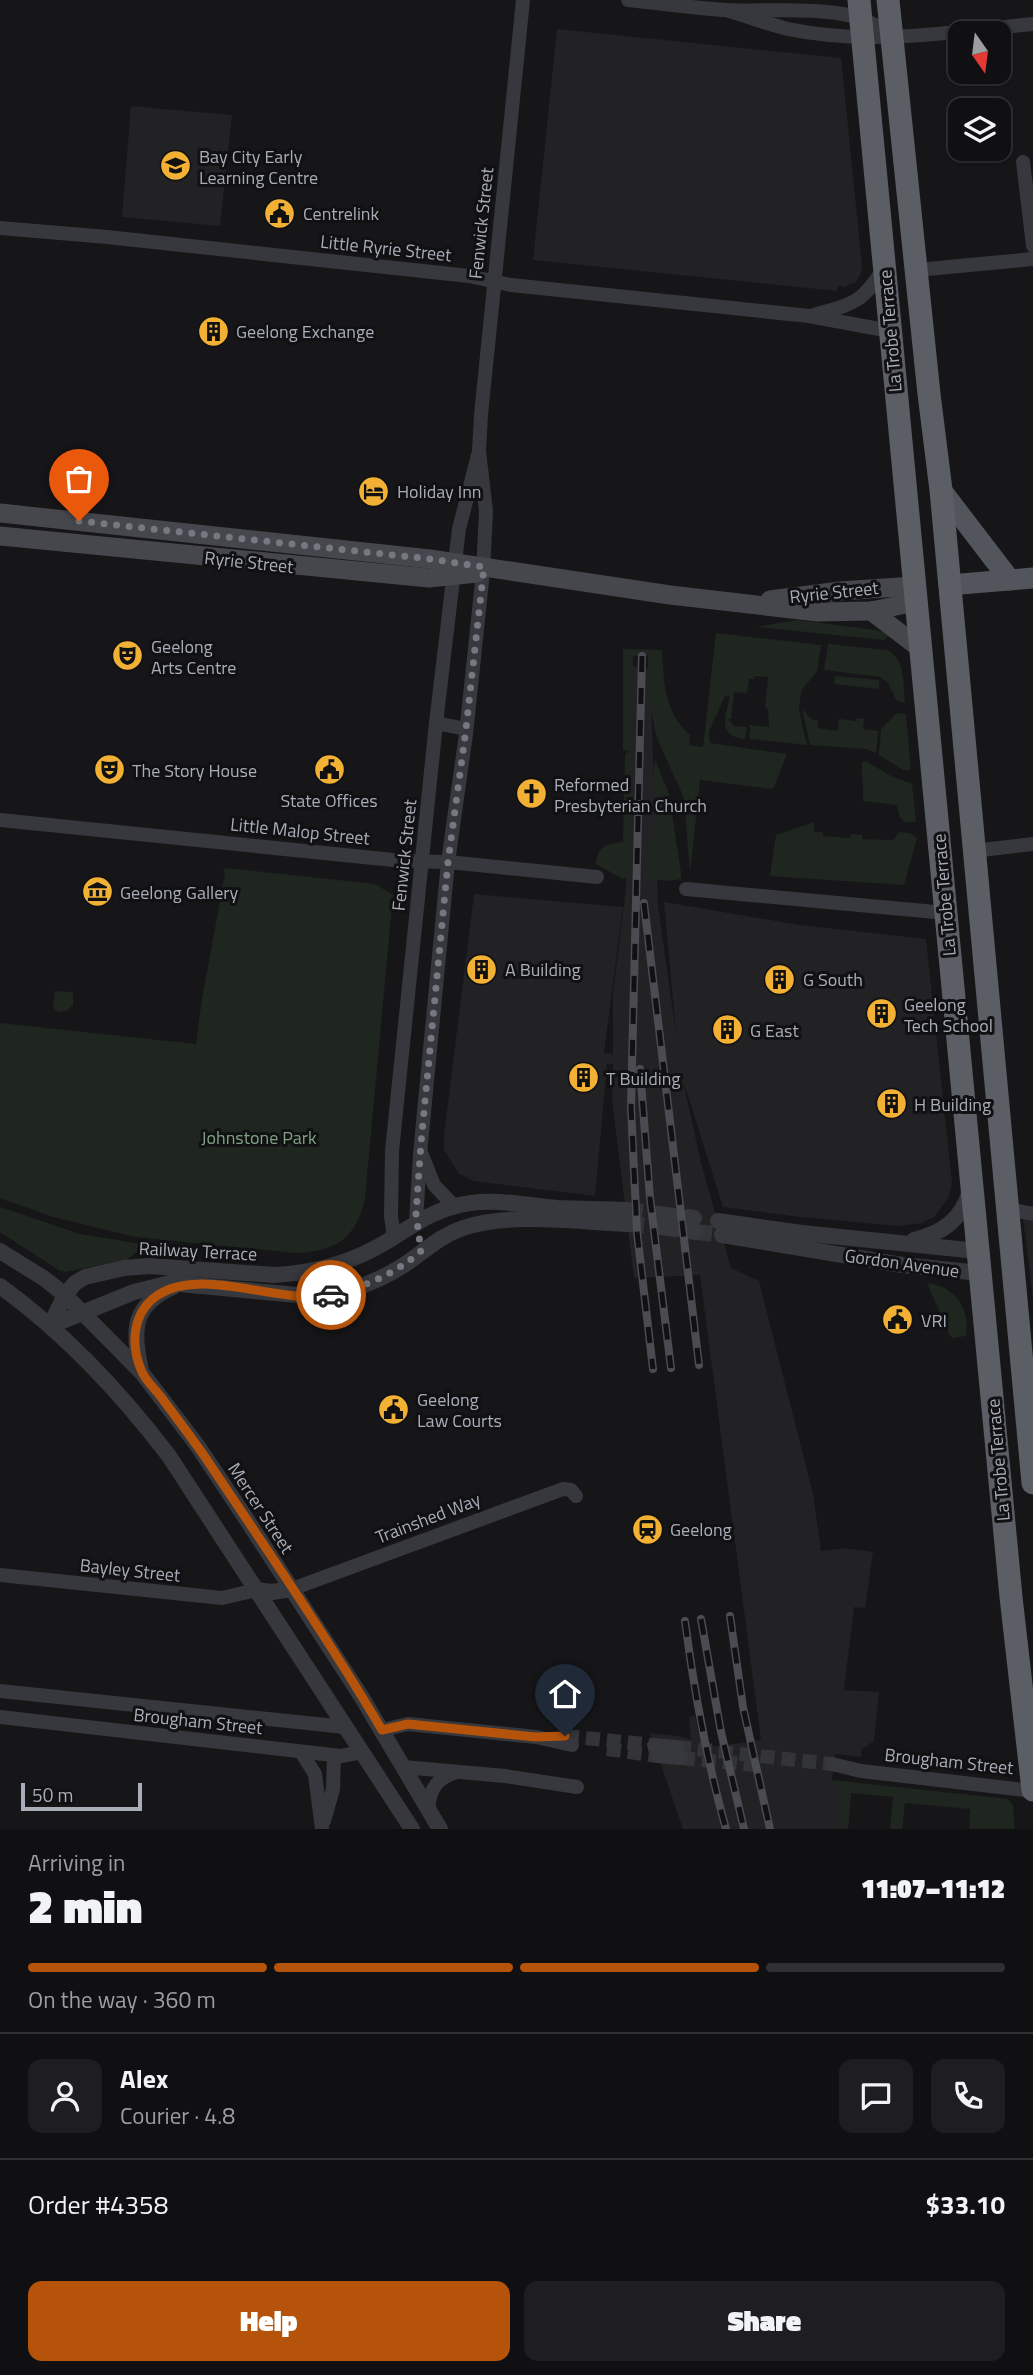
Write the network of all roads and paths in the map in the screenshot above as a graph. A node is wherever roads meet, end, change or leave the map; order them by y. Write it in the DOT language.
graph roads {
  1 [pos="523,0"];
  2 [pos="628,0"];
  3 [pos="888,0"];
  4 [pos="726,10"];
  5 [pos="860,17"];
  6 [pos="1033,24"];
  7 [pos="892,37"];
  8 [pos="1023,162"];
  9 [pos="0,228"];
  10 [pos="1033,246"];
  11 [pos="1033,259"];
  12 [pos="884,267"];
  13 [pos="917,270"];
  14 [pos="494,281"];
  15 [pos="809,316"];
  16 [pos="890,331"];
  17 [pos="480,451"];
  18 [pos="941,490"];
  19 [pos="0,513"];
  20 [pos="0,537"];
  21 [pos="454,569"];
  22 [pos="489,570"];
  23 [pos="1033,578"];
  24 [pos="1010,580"];
  25 [pos="955,587"];
  26 [pos="915,594"];
  27 [pos="755,603"];
  28 [pos="871,611"];
  29 [pos="921,649"];
  30 [pos="436,723"];
  31 [pos="466,729"];
  32 [pos="0,820"];
  33 [pos="1033,845"];
  34 [pos="973,851"];
  35 [pos="422,861"];
  36 [pos="448,862"];
  37 [pos="597,877"];
  38 [pos="686,889"];
  39 [pos="946,913"];
  40 [pos="421,1143"];
  41 [pos="971,1183"];
  42 [pos="454,1206"];
  43 [pos="557,1208"];
  44 [pos="1006,1209"];
  45 [pos="627,1210"];
  46 [pos="1033,1214"];
  47 [pos="416,1222"];
  48 [pos="394,1237"];
  49 [pos="742,1237"];
  50 [pos="838,1237"];
  51 [pos="898,1242"];
  52 [pos="0,1251"];
  53 [pos="421,1251"];
  54 [pos="1011,1258"];
  55 [pos="979,1262"];
  56 [pos="404,1265"];
  57 [pos="192,1283"];
  58 [pos="0,1286"];
  59 [pos="65,1295"];
  60 [pos="83,1312"];
  61 [pos="50,1326"];
  62 [pos="142,1373"];
  63 [pos="1029,1395"];
  64 [pos="992,1398"];
  65 [pos="1033,1483"];
  66 [pos="576,1496"];
  67 [pos="245,1517"];
  68 [pos="219,1533"];
  69 [pos="0,1575"];
  70 [pos="292,1589"];
  71 [pos="256,1590"];
  72 [pos="0,1691"];
  73 [pos="0,1717"];
  74 [pos="345,1727"];
  75 [pos="382,1730"];
  76 [pos="569,1740"];
  77 [pos="656,1750"];
  78 [pos="301,1752"];
  79 [pos="362,1752"];
  80 [pos="679,1753"];
  81 [pos="334,1756"];
  82 [pos="403,1767"];
  83 [pos="832,1769"];
  84 [pos="462,1771"];
  85 [pos="578,1787"];
  86 [pos="1033,1790"];
  87 [pos="429,1811"];
  88 [pos="322,1827"];
  89 [pos="412,1829"];
  90 [pos="440,1829"];
  1 -- 14 [label="street, Fenwick Street"];
  2 -- 4 [label="street"];
  3 -- 7 [label="highway, La Trobe Terrace"];
  4 -- 5 [label="street"];
  4 -- 5 [label="street"];
  5 -- 7 [label="street"];
  5 -- 7 [label="street"];
  5 -- 12 [label="highway, La Trobe Terrace"];
  6 -- 7 [label="street"];
  7 -- 13 [label="highway, La Trobe Terrace"];
  8 -- 10 [label="street"];
  9 -- 14 [label="street, Little Ryrie Street"];
  11 -- 13 [label="street"];
  12 -- 15 [label="street, Little Ryrie Street"];
  12 -- 16 [label="highway, La Trobe Terrace"];
  13 -- 18 [label="highway, La Trobe Terrace"];
  14 -- 15 [label="street, Little Ryrie Street"];
  14 -- 17 [label="street, Fenwick Street"];
  15 -- 16 [label="street, Little Ryrie Street"];
  16 -- 26 [label="highway, La Trobe Terrace"];
  17 -- 21 [label="street, Fenwick Street"];
  17 -- 22 [label="street, Fenwick Street"];
  18 -- 24 [label="main road"];
  18 -- 25 [label="highway, La Trobe Terrace"];
  19 -- 21 [label="main road, Ryrie Street"];
  20 -- 21 [label="main road, Ryrie Street"];
  21 -- 22 [label="main road, Ryrie Street"];
  21 -- 30 [label="street, Fenwick Street"];
  22 -- 27 [label="main road, Ryrie Street"];
  22 -- 31 [label="street, Fenwick Street"];
  23 -- 24 [label="main road"];
  24 -- 25 [label="main road"];
  25 -- 26 [label="highway"];
  25 -- 34 [label="highway, La Trobe Terrace"];
  26 -- 27 [label="main road, Ryrie Street"];
  26 -- 28 [label="main road, Ryrie Street"];
  26 -- 29 [label="highway, La Trobe Terrace"];
  27 -- 28 [label="main road, Ryrie Street"];
  28 -- 29 [label="main road"];
  29 -- 39 [label="highway, La Trobe Terrace"];
  30 -- 31 [label="street"];
  30 -- 35 [label="street, Fenwick Street"];
  31 -- 36 [label="street, Fenwick Street"];
  32 -- 35 [label="street, Little Malop Street"];
  33 -- 34 [label="street"];
  34 -- 44 [label="highway, La Trobe Terrace"];
  35 -- 36 [label="street, Little Malop Street"];
  35 -- 48 [label="street, Fenwick Street"];
  36 -- 37 [label="street, Little Malop Street"];
  36 -- 40 [label="street, Fenwick Street"];
  38 -- 39 [label="street"];
  39 -- 41 [label="highway, La Trobe Terrace"];
  40 -- 42 [label="street, Fenwick Street"];
  40 -- 47 [label="street, Fenwick Street"];
  41 -- 51 [label="street"];
  41 -- 55 [label="highway, La Trobe Terrace"];
  42 -- 43 [label="street"];
  42 -- 47 [label="street"];
  43 -- 45 [label="street"];
  43 -- 53 [label="street"];
  44 -- 46 [label="street"];
  44 -- 54 [label="highway, La Trobe Terrace"];
  47 -- 48 [label="street, Railway Terrace"];
  47 -- 53 [label="street, Fenwick Street"];
  48 -- 56 [label="street, Fenwick Street"];
  48 -- 59 [label="street, Railway Terrace"];
  49 -- 50 [label="street, Gordon Avenue"];
  49 -- 50 [label="street, Gordon Avenue"];
  49 -- 55 [label="street, Gordon Avenue"];
  50 -- 51 [label="street, Gordon Avenue"];
  51 -- 55 [label="street, Gordon Avenue"];
  52 -- 59 [label="street, Mercer Street"];
  53 -- 56 [label="street, Railway Terrace"];
  54 -- 55 [label="highway, Gordon Avenue"];
  54 -- 63 [label="highway, La Trobe Terrace"];
  55 -- 64 [label="highway, La Trobe Terrace"];
  56 -- 57 [label="street, Railway Terrace"];
  57 -- 60 [label="street, Railway Terrace"];
  57 -- 62 [label="street"];
  58 -- 61 [label="street"];
  59 -- 60 [label="street, Mercer Street"];
  59 -- 61 [label="street, Railway Terrace"];
  60 -- 61 [label="street, Railway Terrace"];
  60 -- 62 [label="street, Mercer Street"];
  61 -- 68 [label="street"];
  62 -- 67 [label="street, Mercer Street"];
  63 -- 64 [label="highway"];
  63 -- 65 [label="highway, La Trobe Terrace"];
  64 -- 86 [label="highway, La Trobe Terrace"];
  66 -- 70 [label="street, Trainshed Way"];
  67 -- 68 [label="street"];
  67 -- 70 [label="street, Mercer Street"];
  68 -- 71 [label="street"];
  69 -- 71 [label="street, Bayley Street"];
  70 -- 71 [label="street"];
  70 -- 75 [label="street, Mercer Street"];
  71 -- 74 [label="street"];
  72 -- 74 [label="street, Brougham Street"];
  73 -- 78 [label="street, Brougham Street"];
  74 -- 75 [label="street, Brougham Street"];
  74 -- 79 [label="street"];
  75 -- 76 [label="street, Brougham Street"];
  75 -- 79 [label="street"];
  75 -- 82 [label="street, Mercer Street"];
  77 -- 80 [label="street"];
  78 -- 81 [label="street, Brougham Street"];
  78 -- 88 [label="street"];
  79 -- 81 [label="street, Brougham Street"];
  79 -- 89 [label="street"];
  81 -- 88 [label="street"];
  82 -- 84 [label="street"];
  82 -- 87 [label="street, Mercer Street"];
  83 -- 86 [label="street, Brougham Street"];
  84 -- 85 [label="street"];
  84 -- 87 [label="street"];
  87 -- 90 [label="street, Mercer Street"];
}
